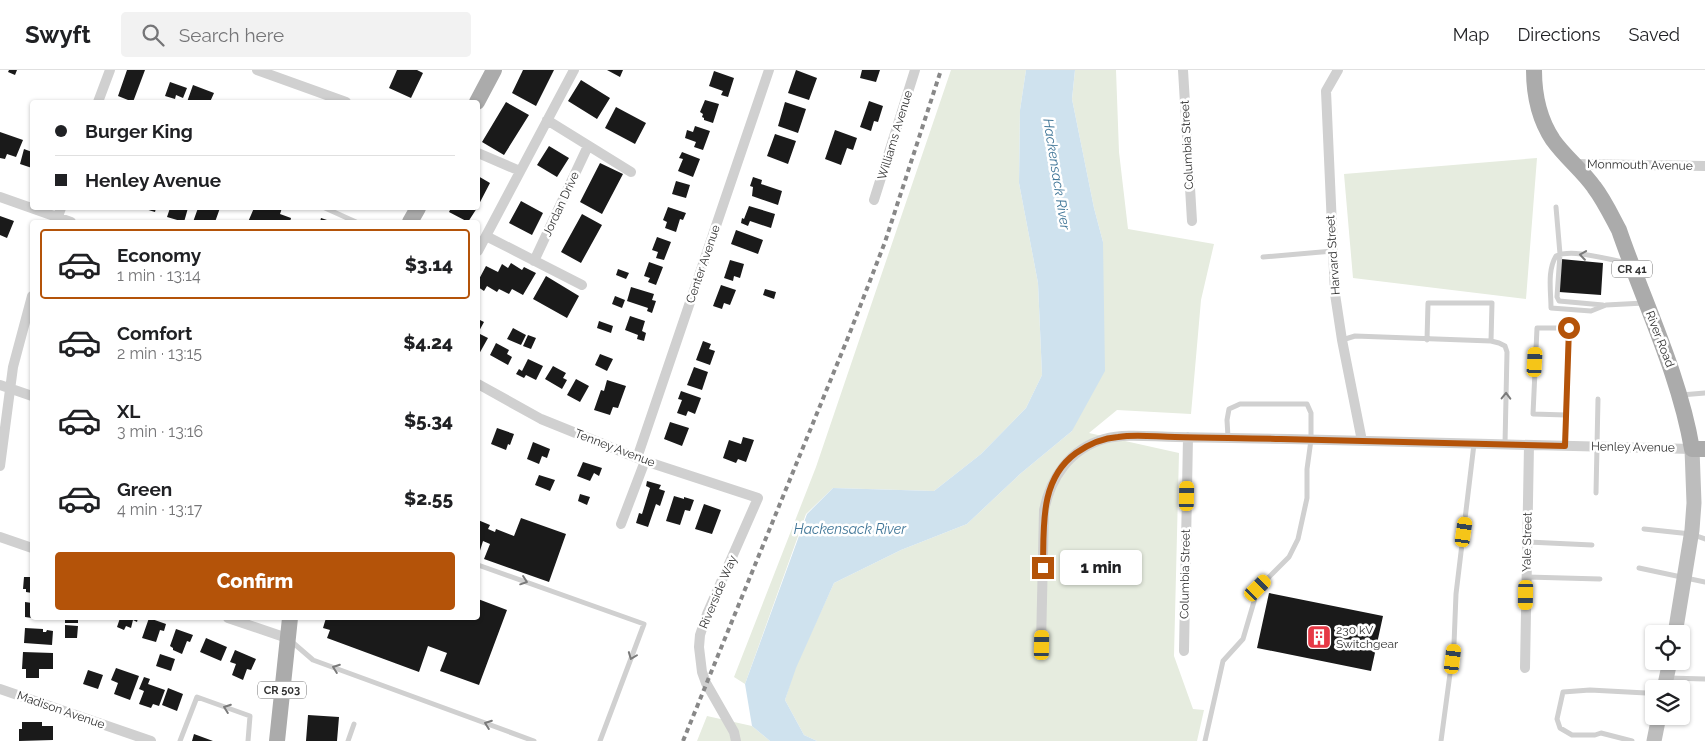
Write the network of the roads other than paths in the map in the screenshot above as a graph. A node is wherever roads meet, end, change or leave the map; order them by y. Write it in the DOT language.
graph roads {
  1 [pos="110,70"];
  2 [pos="257,70"];
  3 [pos="494,70"];
  4 [pos="574,70"];
  5 [pos="769,70"];
  6 [pos="915,70"];
  7 [pos="1183,70"];
  8 [pos="1338,70"];
  9 [pos="1534,70"];
  10 [pos="272,72"];
  11 [pos="99,100"];
  12 [pos="341,100"];
  13 [pos="478,100"];
  14 [pos="547,120"];
  15 [pos="588,146"];
  16 [pos="480,154"];
  17 [pos="1575,164"];
  18 [pos="1705,166"];
  19 [pos="520,171"];
  20 [pos="631,172"];
  21 [pos="0,197"];
  22 [pos="874,200"];
  23 [pos="30,207"];
  24 [pos="1556,207"];
  25 [pos="40,210"];
  26 [pos="329,210"];
  27 [pos="58,216"];
  28 [pos="351,220"];
  29 [pos="1192,221"];
  30 [pos="486,236"];
  31 [pos="480,247"];
  32 [pos="1333,251"];
  33 [pos="1560,254"];
  34 [pos="1262,257"];
  35 [pos="534,261"];
  36 [pos="1630,264"];
  37 [pos="582,285"];
  38 [pos="1646,303"];
  39 [pos="30,304"];
  40 [pos="1606,305"];
  41 [pos="1342,340"];
  42 [pos="1427,340"];
  43 [pos="1491,342"];
  44 [pos="0,384"];
  45 [pos="480,385"];
  46 [pos="10,388"];
  47 [pos="1705,393"];
  48 [pos="30,395"];
  49 [pos="1680,395"];
  50 [pos="1598,399"];
  51 [pos="1566,415"];
  52 [pos="1188,437"];
  53 [pos="1228,437"];
  54 [pos="1311,440"];
  55 [pos="1362,441"];
  56 [pos="1474,444"];
  57 [pos="1505,444"];
  58 [pos="1528,445"];
  59 [pos="1565,446"];
  60 [pos="1597,446"];
  61 [pos="1699,449"];
  62 [pos="641,459"];
  63 [pos="0,466"];
  64 [pos="1596,493"];
  65 [pos="758,498"];
  66 [pos="621,524"];
  67 [pos="1644,529"];
  68 [pos="0,536"];
  69 [pos="1698,536"];
  70 [pos="1527,542"];
  71 [pos="1592,544"];
  72 [pos="30,547"];
  73 [pos="480,566"];
  74 [pos="1639,568"];
  75 [pos="1527,577"];
  76 [pos="1685,578"];
  77 [pos="1600,579"];
  78 [pos="1705,582"];
  79 [pos="234,620"];
  80 [pos="290,620"];
  81 [pos="1677,625"];
  82 [pos="287,638"];
  83 [pos="1042,645"];
  84 [pos="1184,651"];
  85 [pos="1525,668"];
  86 [pos="1705,679"];
  87 [pos="1690,680"];
  88 [pos="0,689"];
  89 [pos="1645,693"];
  90 [pos="354,724"];
  91 [pos="1657,725"];
  92 [pos="151,741"];
  93 [pos="180,741"];
  94 [pos="248,741"];
  95 [pos="277,741"];
  96 [pos="348,741"];
  97 [pos="534,741"];
  98 [pos="600,741"];
  99 [pos="736,741"];
  100 [pos="1205,741"];
  101 [pos="1441,741"];
  102 [pos="1632,741"];
  103 [pos="1654,741"];
  1 -- 11 [label="street"];
  2 -- 10 [label="street"];
  3 -- 13 [label="main road"];
  4 -- 14 [label="street"];
  5 -- 62 [label="street, Center Avenue"];
  6 -- 22 [label="street, Williams Avenue"];
  7 -- 29 [label="street, Columbia Street"];
  8 -- 32 [label="street, Harvard Street"];
  9 -- 17 [label="main road, River Road / CR 41"];
  10 -- 12 [label="street"];
  14 -- 15 [label="street"];
  14 -- 19 [label="street"];
  15 -- 20 [label="street"];
  15 -- 35 [label="street, Jordan Drive"];
  16 -- 19 [label="street"];
  17 -- 18 [label="street, Monmouth Avenue"];
  17 -- 36 [label="main road, River Road / CR 41"];
  19 -- 30 [label="street"];
  21 -- 23 [label="street"];
  24 -- 33 [label="lane"];
  25 -- 27 [label="street"];
  26 -- 28 [label="lane"];
  30 -- 31 [label="street"];
  30 -- 35 [label="street"];
  32 -- 34 [label="lane"];
  32 -- 41 [label="street, Harvard Street"];
  36 -- 33 [label="lane, one-way"];
  33 -- 40 [label="lane"];
  33 -- 40 [label="lane"];
  35 -- 37 [label="street"];
  36 -- 38 [label="main road, River Road / CR 41"];
  38 -- 40 [label="lane"];
  38 -- 49 [label="main road, River Road / CR 41"];
  39 -- 46 [label="street"];
  41 -- 42 [label="lane"];
  41 -- 55 [label="street, Harvard Street"];
  42 -- 43 [label="lane"];
  42 -- 43 [label="lane"];
  57 -- 43 [label="lane, one-way"];
  44 -- 46 [label="street"];
  45 -- 62 [label="street, Tenney Avenue"];
  46 -- 48 [label="street"];
  46 -- 63 [label="street"];
  47 -- 49 [label="lane"];
  49 -- 61 [label="main road, River Road / CR 41"];
  50 -- 60 [label="lane"];
  51 -- 51 [label="lane"];
  51 -- 59 [label="lane"];
  52 -- 53 [label="street, Henley Avenue"];
  52 -- 83 [label="street, Henley Avenue"];
  52 -- 84 [label="street, Columbia Street"];
  53 -- 54 [label="street, Henley Avenue"];
  53 -- 54 [label="lane"];
  54 -- 55 [label="street, Henley Avenue"];
  54 -- 100 [label="lane"];
  55 -- 56 [label="street, Henley Avenue"];
  56 -- 57 [label="street, Henley Avenue"];
  56 -- 101 [label="lane"];
  57 -- 58 [label="street, Henley Avenue"];
  58 -- 59 [label="street, Henley Avenue"];
  58 -- 70 [label="street, Yale Street"];
  59 -- 60 [label="street, Henley Avenue"];
  60 -- 61 [label="street, Henley Avenue"];
  60 -- 64 [label="lane"];
  61 -- 69 [label="main road, River Road / CR 41"];
  62 -- 65 [label="street, Tenney Avenue"];
  62 -- 66 [label="street, Center Avenue"];
  65 -- 99 [label="street, Riverside Way"];
  67 -- 69 [label="lane"];
  68 -- 72 [label="street"];
  69 -- 76 [label="main road, River Road / CR 41"];
  70 -- 71 [label="lane"];
  70 -- 75 [label="street, Yale Street"];
  73 -- 98 [label="lane, one-way"];
  74 -- 76 [label="lane"];
  75 -- 77 [label="lane"];
  75 -- 85 [label="street, Yale Street"];
  76 -- 78 [label="lane"];
  76 -- 81 [label="main road, River Road / CR 41"];
  79 -- 82 [label="street"];
  80 -- 82 [label="main road, CR 503"];
  82 -- 95 [label="main road, CR 503"];
  97 -- 82 [label="lane, one-way"];
  86 -- 87 [label="lane"];
  88 -- 92 [label="street, Madison Avenue"];
  89 -- 102 [label="lane"];
  90 -- 96 [label="lane"];
  91 -- 103 [label="main road"];
  94 -- 93 [label="lane, one-way"];
}
